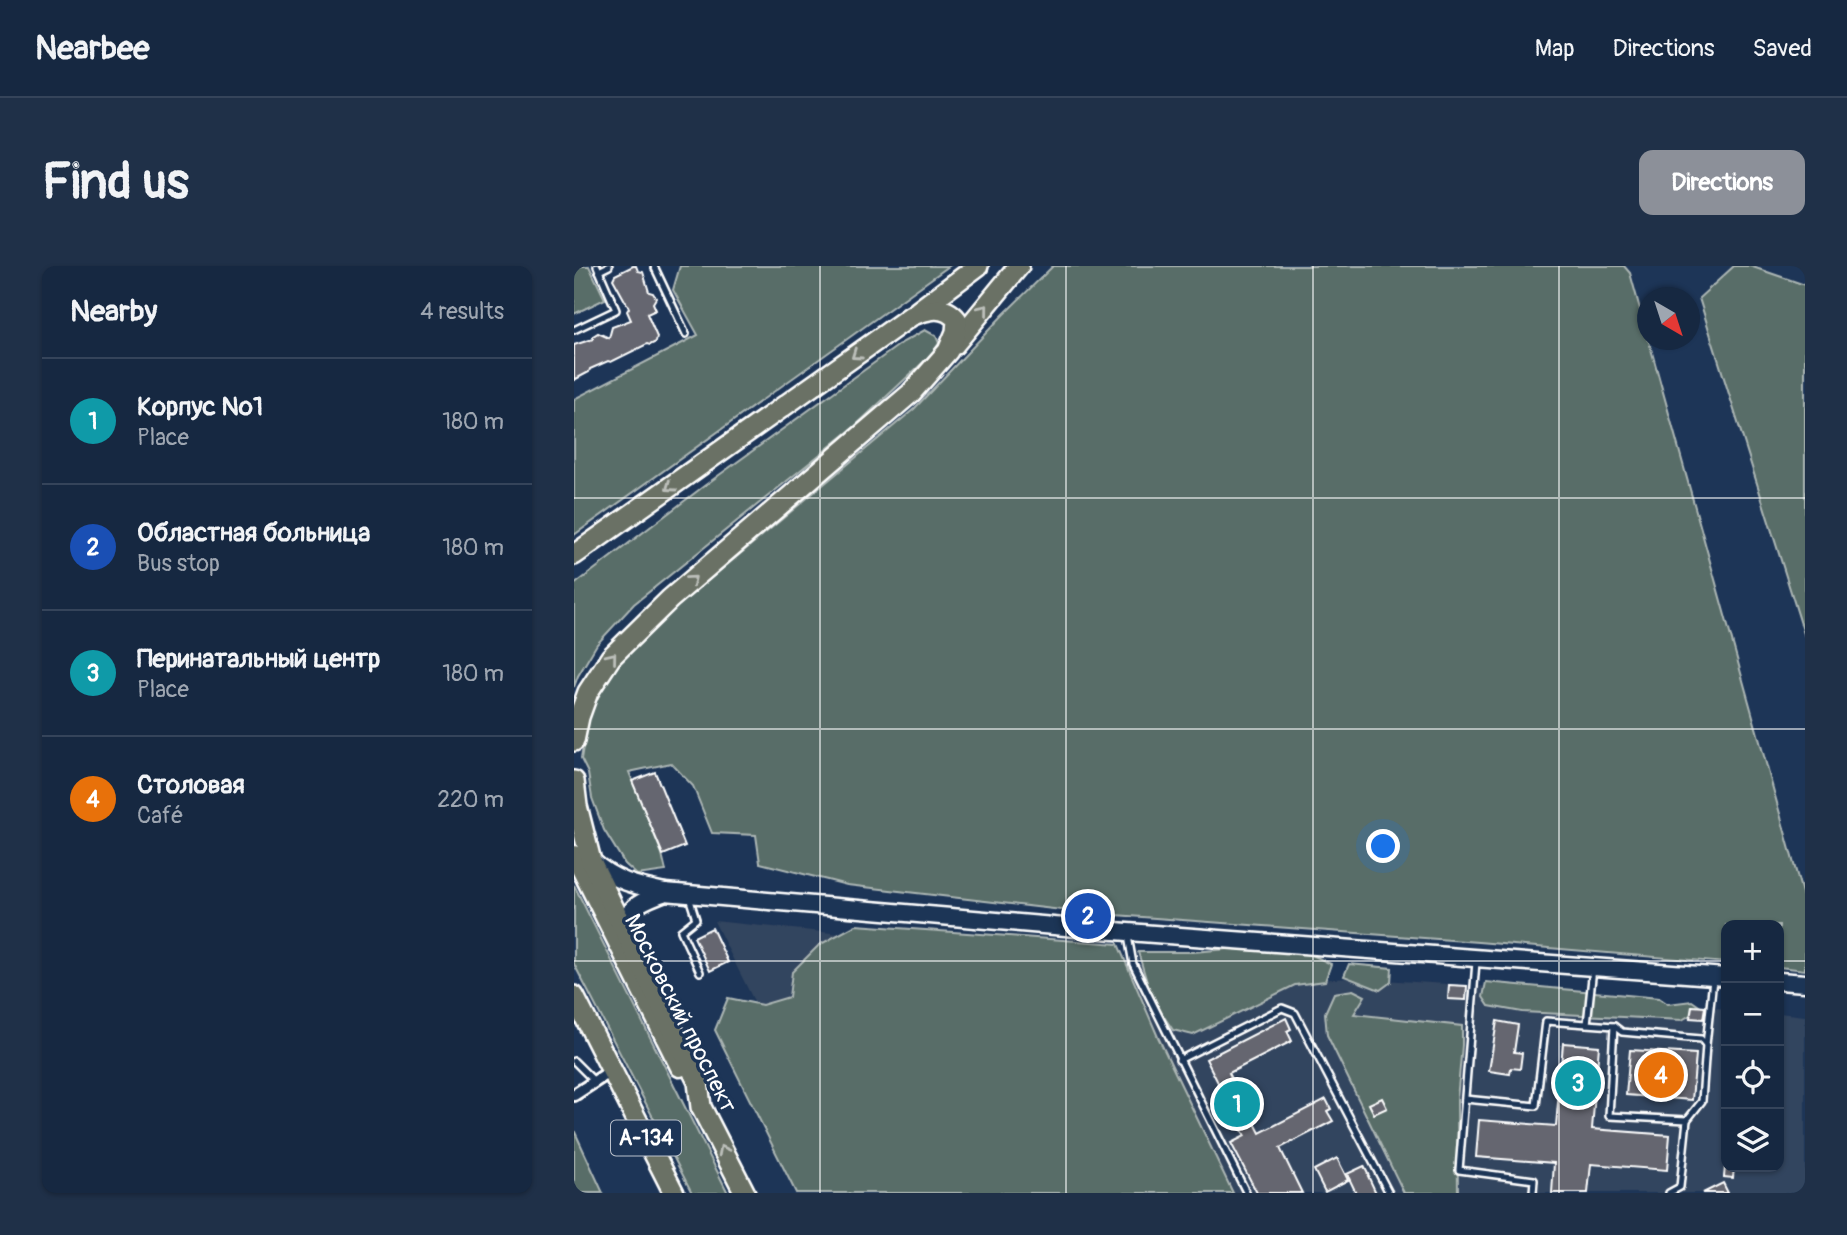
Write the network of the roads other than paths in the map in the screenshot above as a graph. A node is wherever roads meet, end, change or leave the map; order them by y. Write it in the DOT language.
graph roads {
  1 [pos="609,266"];
  2 [pos="654,266"];
  3 [pos="978,266"];
  4 [pos="1019,266"];
  5 [pos="598,268"];
  6 [pos="911,316"];
  7 [pos="574,330"];
  8 [pos="686,334"];
  9 [pos="948,351"];
  10 [pos="574,555"];
  11 [pos="574,741"];
  12 [pos="574,781"];
  13 [pos="574,829"];
  14 [pos="583,858"];
  15 [pos="665,892"];
  16 [pos="688,894"];
  17 [pos="626,932"];
  18 [pos="1127,932"];
  19 [pos="1476,958"];
  20 [pos="1593,968"];
  21 [pos="700,972"];
  22 [pos="1720,977"];
  23 [pos="1784,981"];
  24 [pos="1805,983"];
  25 [pos="574,996"];
  26 [pos="1587,1024"];
  27 [pos="1614,1026"];
  28 [pos="1706,1045"];
  29 [pos="1179,1060"];
  30 [pos="574,1061"];
  31 [pos="603,1076"];
  32 [pos="574,1095"];
  33 [pos="1465,1100"];
  34 [pos="701,1107"];
  35 [pos="1687,1120"];
  36 [pos="1246,1192"];
  37 [pos="674,1193"];
  38 [pos="744,1193"];
  39 [pos="1389,1193"];
  40 [pos="1533,1193"];
  41 [pos="1669,1193"];
  1 -- 5 [label="lane"];
  2 -- 8 [label="lane"];
  3 -- 6 [label="highway"];
  9 -- 4 [label="highway, one-way"];
  5 -- 7 [label="lane"];
  6 -- 9 [label="highway"];
  6 -- 10 [label="highway, one-way"];
  11 -- 9 [label="highway, one-way"];
  12 -- 14 [label="highway"];
  13 -- 14 [label="street"];
  14 -- 15 [label="street"];
  14 -- 17 [label="highway"];
  14 -- 34 [label="main road, Московский проспект"];
  15 -- 16 [label="street"];
  15 -- 17 [label="street"];
  16 -- 18 [label="street"];
  16 -- 21 [label="lane"];
  17 -- 34 [label="highway"];
  18 -- 19 [label="street"];
  18 -- 29 [label="lane"];
  19 -- 20 [label="street"];
  19 -- 33 [label="lane"];
  20 -- 22 [label="street"];
  20 -- 26 [label="lane"];
  22 -- 28 [label="lane"];
  23 -- 24 [label="street"];
  25 -- 31 [label="highway, А-134"];
  26 -- 27 [label="lane"];
  26 -- 33 [label="lane"];
  27 -- 28 [label="lane"];
  27 -- 35 [label="lane"];
  28 -- 35 [label="lane"];
  29 -- 36 [label="lane"];
  29 -- 39 [label="lane"];
  30 -- 31 [label="lane"];
  31 -- 32 [label="street"];
  31 -- 37 [label="highway, А-134"];
  33 -- 40 [label="lane"];
  38 -- 34 [label="highway, Московский проспект / А-134, one-way"];
  35 -- 41 [label="lane"];
}
